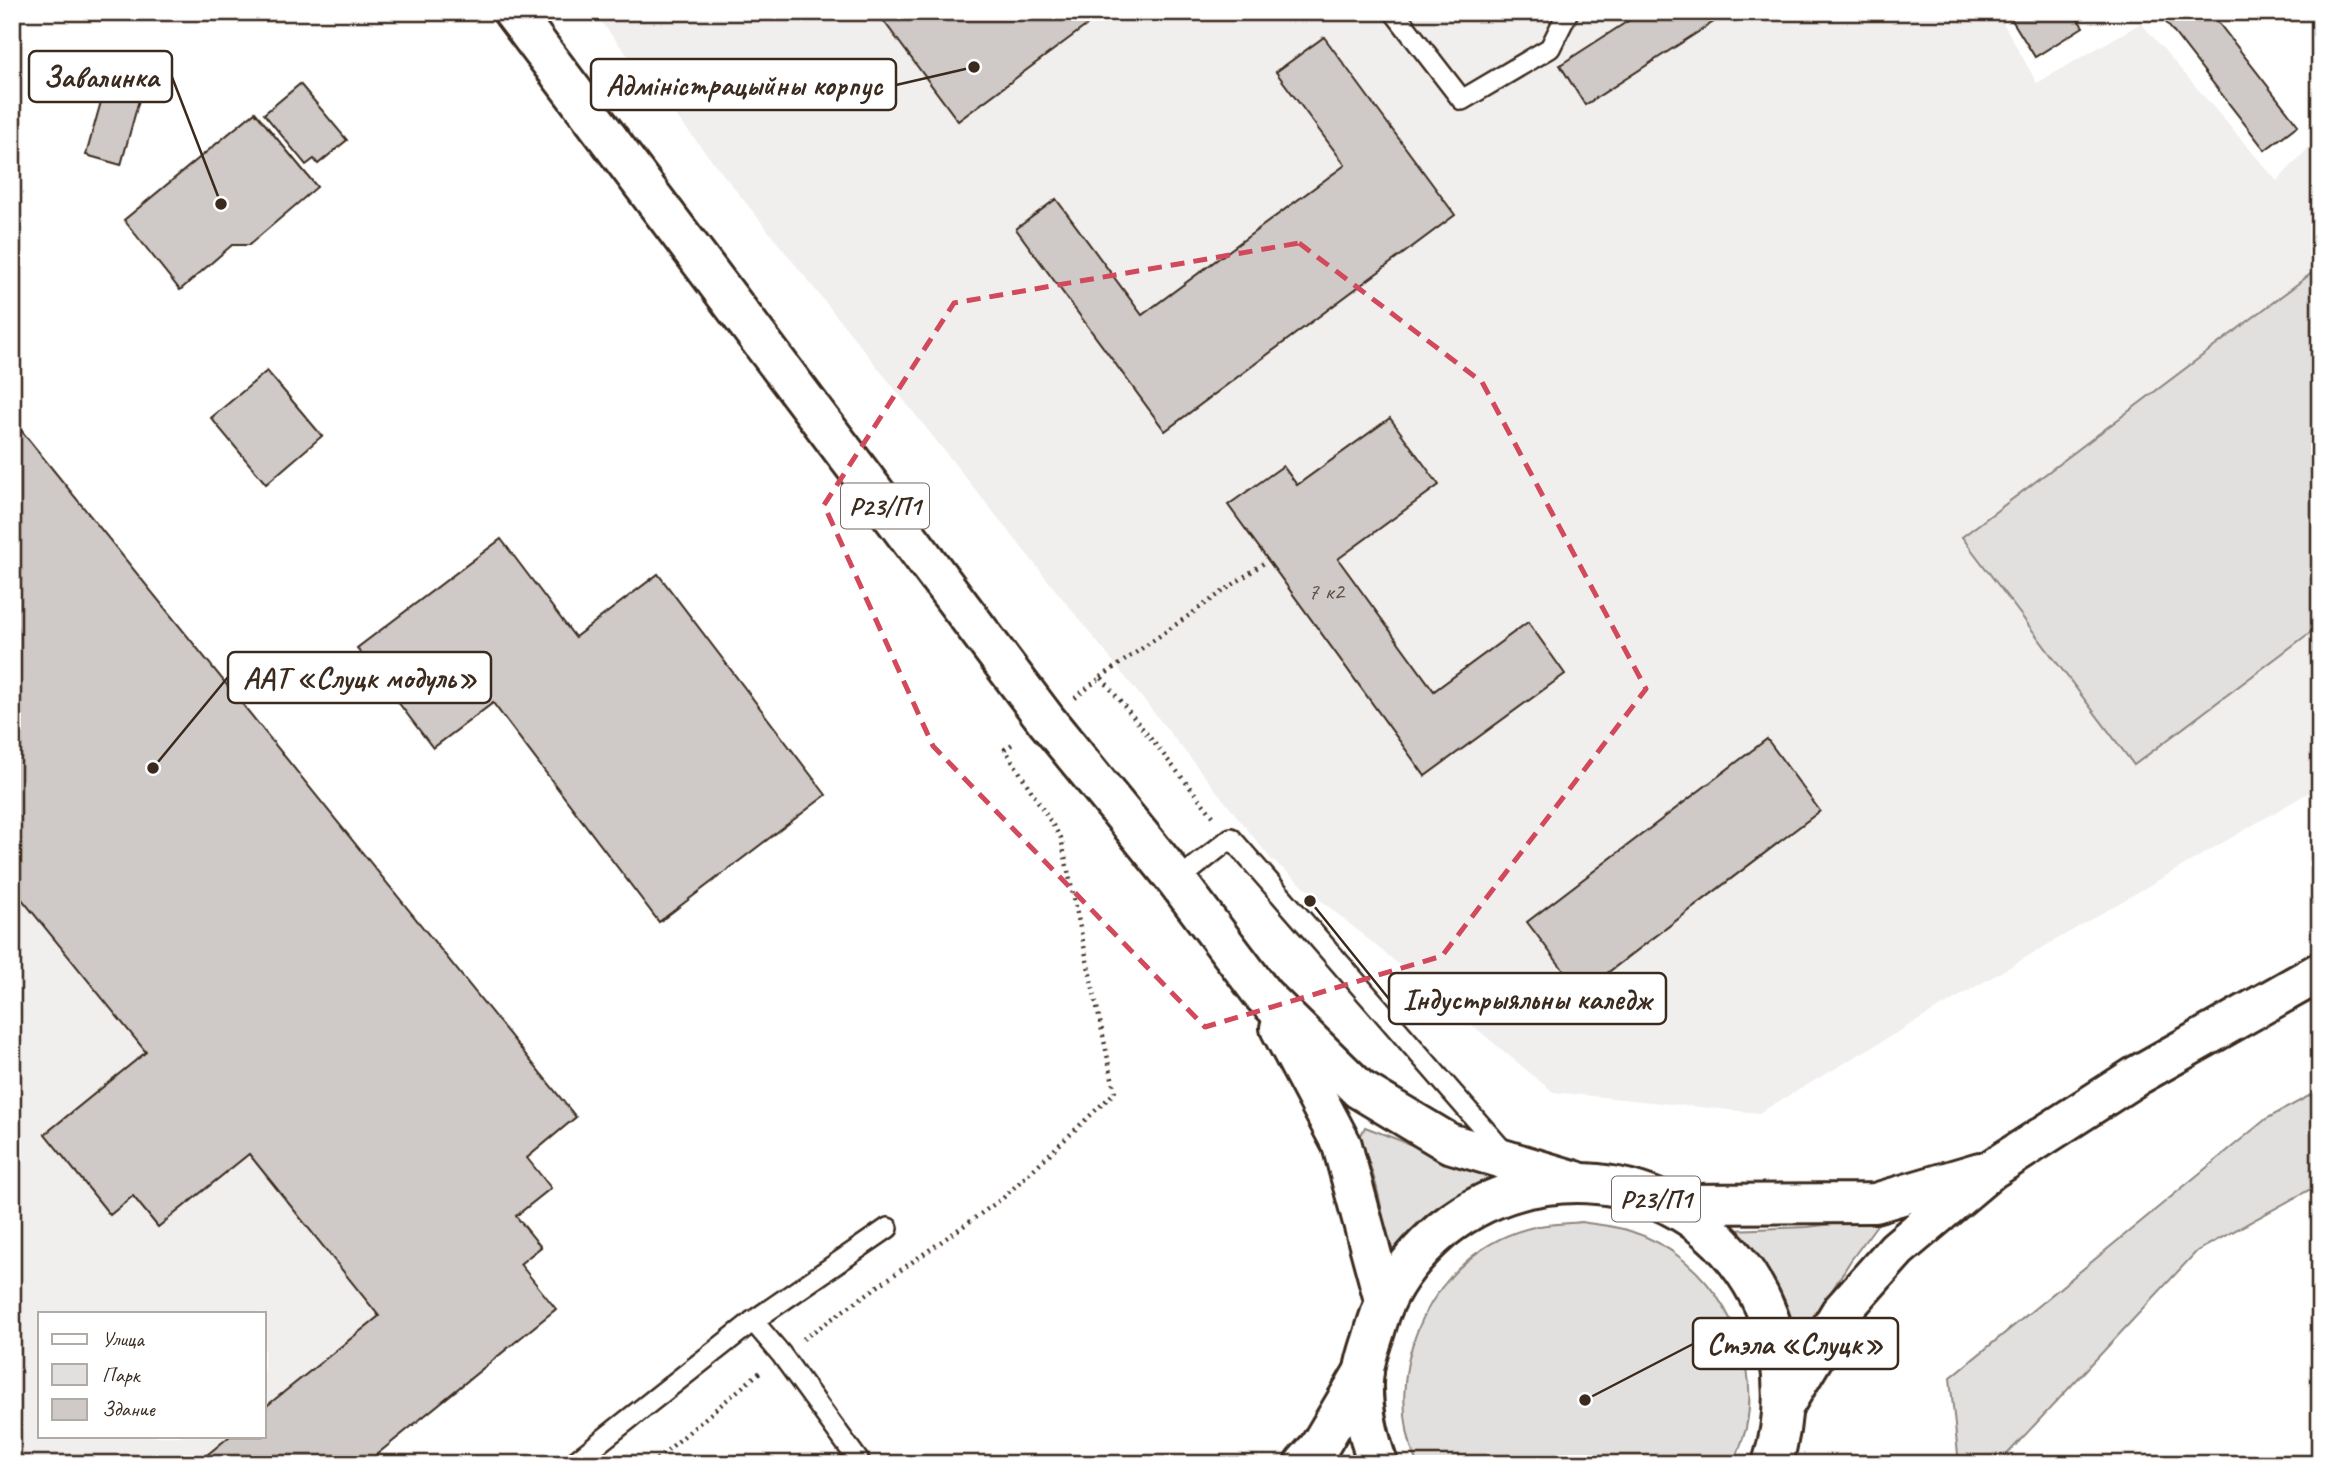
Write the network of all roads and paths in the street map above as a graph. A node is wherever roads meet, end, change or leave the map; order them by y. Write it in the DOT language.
graph roads {
  1 [pos="513,12"];
  2 [pos="1394,12"];
  3 [pos="1568,12"];
  4 [pos="1268,560"];
  5 [pos="1101,677"];
  6 [pos="1046,720"];
  7 [pos="1231,838"];
  8 [pos="1177,881"];
  9 [pos="2320,972"];
  10 [pos="1263,995"];
  11 [pos="1513,1162"];
  12 [pos="1992,1169"];
  13 [pos="1576,1181"];
  14 [pos="1669,1204"];
  15 [pos="888,1228"];
  16 [pos="1384,1300"];
  17 [pos="753,1321"];
  18 [pos="781,1354"];
  19 [pos="1364,1371"];
  20 [pos="1785,1404"];
  21 [pos="572,1464"];
  22 [pos="651,1464"];
  23 [pos="862,1464"];
  24 [pos="1304,1464"];
  25 [pos="1378,1464"];
  26 [pos="1772,1464"];
  1 -- 6 [label="main road, Р23/П1"];
  2 -- 3 [label="lane"];
  4 -- 5 [label="path"];
  5 -- 6 [label="path"];
  5 -- 7 [label="path"];
  6 -- 8 [label="main road, Р23/П1"];
  6 -- 18 [label="path"];
  7 -- 8 [label="lane"];
  7 -- 11 [label="lane"];
  8 -- 10 [label="main road, Р23/П1"];
  9 -- 12 [label="main road, Р23/П1"];
  10 -- 11 [label="main road, Р23/П1"];
  10 -- 16 [label="main road, Р23/П1"];
  11 -- 13 [label="main road, Р23/П1"];
  12 -- 14 [label="main road, Р23/П1"];
  12 -- 20 [label="main road, Р23/П1"];
  13 -- 14 [label="main road, Р23/П1"];
  13 -- 16 [label="main road, Р23/П1"];
  14 -- 20 [label="main road, Р23/П1"];
  15 -- 17 [label="lane"];
  16 -- 19 [label="main road, Р23/П1"];
  17 -- 18 [label="lane"];
  17 -- 21 [label="lane"];
  18 -- 22 [label="path"];
  18 -- 23 [label="lane"];
  19 -- 24 [label="main road"];
  19 -- 25 [label="main road, Р23/П1"];
  20 -- 26 [label="main road, Р23/П1"];
}
